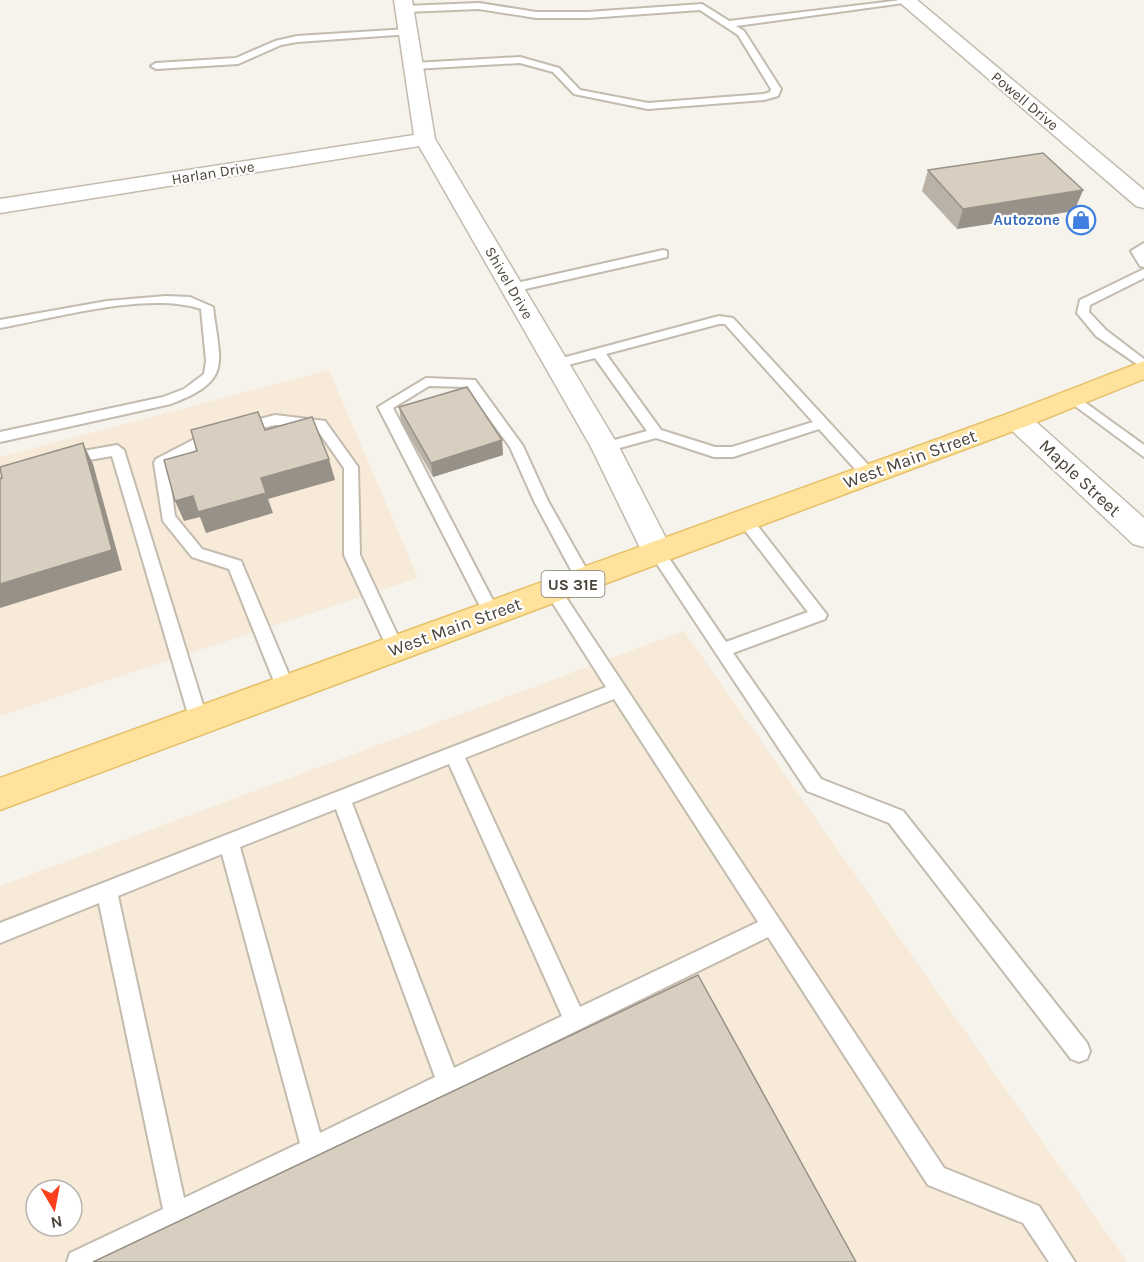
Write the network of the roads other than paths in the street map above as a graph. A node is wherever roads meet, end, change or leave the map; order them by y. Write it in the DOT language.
graph roads {
  1 [pos="906,1"];
  2 [pos="406,14"];
  3 [pos="728,24"];
  4 [pos="156,66"];
  5 [pos="414,66"];
  6 [pos="425,139"];
  7 [pos="1144,201"];
  8 [pos="0,206"];
  9 [pos="1144,247"];
  10 [pos="663,254"];
  11 [pos="1144,263"];
  12 [pos="1144,273"];
  13 [pos="512,288"];
  14 [pos="0,324"];
  15 [pos="598,352"];
  16 [pos="556,364"];
  17 [pos="1144,367"];
  18 [pos="1072,397"];
  19 [pos="1017,420"];
  20 [pos="821,424"];
  21 [pos="656,433"];
  22 [pos="0,437"];
  23 [pos="605,447"];
  24 [pos="1144,452"];
  25 [pos="56,462"];
  26 [pos="868,474"];
  27 [pos="745,520"];
  28 [pos="1144,536"];
  29 [pos="657,552"];
  30 [pos="584,579"];
  31 [pos="553,591"];
  32 [pos="492,614"];
  33 [pos="396,649"];
  34 [pos="722,650"];
  35 [pos="286,689"];
  36 [pos="617,690"];
  37 [pos="199,721"];
  38 [pos="454,754"];
  39 [pos="0,794"];
  40 [pos="341,798"];
  41 [pos="229,843"];
  42 [pos="107,892"];
  43 [pos="772,925"];
  44 [pos="0,933"];
  45 [pos="575,1021"];
  46 [pos="1079,1051"];
  47 [pos="448,1082"];
  48 [pos="313,1148"];
  49 [pos="176,1215"];
  50 [pos="79,1262"];
  51 [pos="1063,1262"];
  1 -- 3 [label="lane"];
  1 -- 7 [label="street, Powell Drive"];
  2 -- 3 [label="lane"];
  2 -- 4 [label="lane"];
  2 -- 5 [label="street, Shivel Drive"];
  3 -- 5 [label="lane"];
  5 -- 6 [label="street, Shivel Drive"];
  6 -- 8 [label="street, Harlan Drive"];
  6 -- 13 [label="street, Shivel Drive"];
  9 -- 11 [label="lane"];
  10 -- 13 [label="lane"];
  12 -- 17 [label="lane"];
  13 -- 16 [label="street, Shivel Drive"];
  14 -- 22 [label="lane"];
  15 -- 16 [label="lane"];
  15 -- 20 [label="lane"];
  15 -- 21 [label="lane"];
  16 -- 23 [label="street, Shivel Drive"];
  17 -- 18 [label="main road, West Main Street / US 31E"];
  18 -- 19 [label="main road, West Main Street / US 31E"];
  18 -- 24 [label="lane"];
  19 -- 26 [label="main road, West Main Street / US 31E"];
  19 -- 28 [label="street, Maple Street"];
  20 -- 21 [label="lane"];
  20 -- 26 [label="lane"];
  21 -- 23 [label="lane"];
  23 -- 29 [label="street, Shivel Drive"];
  25 -- 37 [label="lane"];
  26 -- 27 [label="main road, West Main Street / US 31E"];
  27 -- 29 [label="main road, West Main Street / US 31E"];
  27 -- 34 [label="lane"];
  29 -- 30 [label="main road, West Main Street / US 31E"];
  29 -- 34 [label="lane"];
  30 -- 31 [label="main road, West Main Street / US 31E"];
  30 -- 32 [label="lane"];
  31 -- 32 [label="main road, West Main Street / US 31E"];
  31 -- 36 [label="lane"];
  32 -- 33 [label="main road, West Main Street / US 31E"];
  33 -- 35 [label="main road, West Main Street / US 31E"];
  33 -- 35 [label="lane"];
  34 -- 46 [label="lane"];
  35 -- 37 [label="main road, West Main Street / US 31E"];
  36 -- 38 [label="lane"];
  36 -- 43 [label="lane"];
  37 -- 39 [label="main road, West Main Street / US 31E"];
  38 -- 40 [label="lane"];
  38 -- 45 [label="lane"];
  40 -- 41 [label="lane"];
  40 -- 47 [label="lane"];
  41 -- 42 [label="lane"];
  41 -- 48 [label="lane"];
  42 -- 44 [label="lane"];
  42 -- 49 [label="lane"];
  43 -- 45 [label="lane"];
  43 -- 51 [label="lane"];
  45 -- 47 [label="lane"];
  47 -- 48 [label="lane"];
  48 -- 49 [label="lane"];
  49 -- 50 [label="lane"];
}
